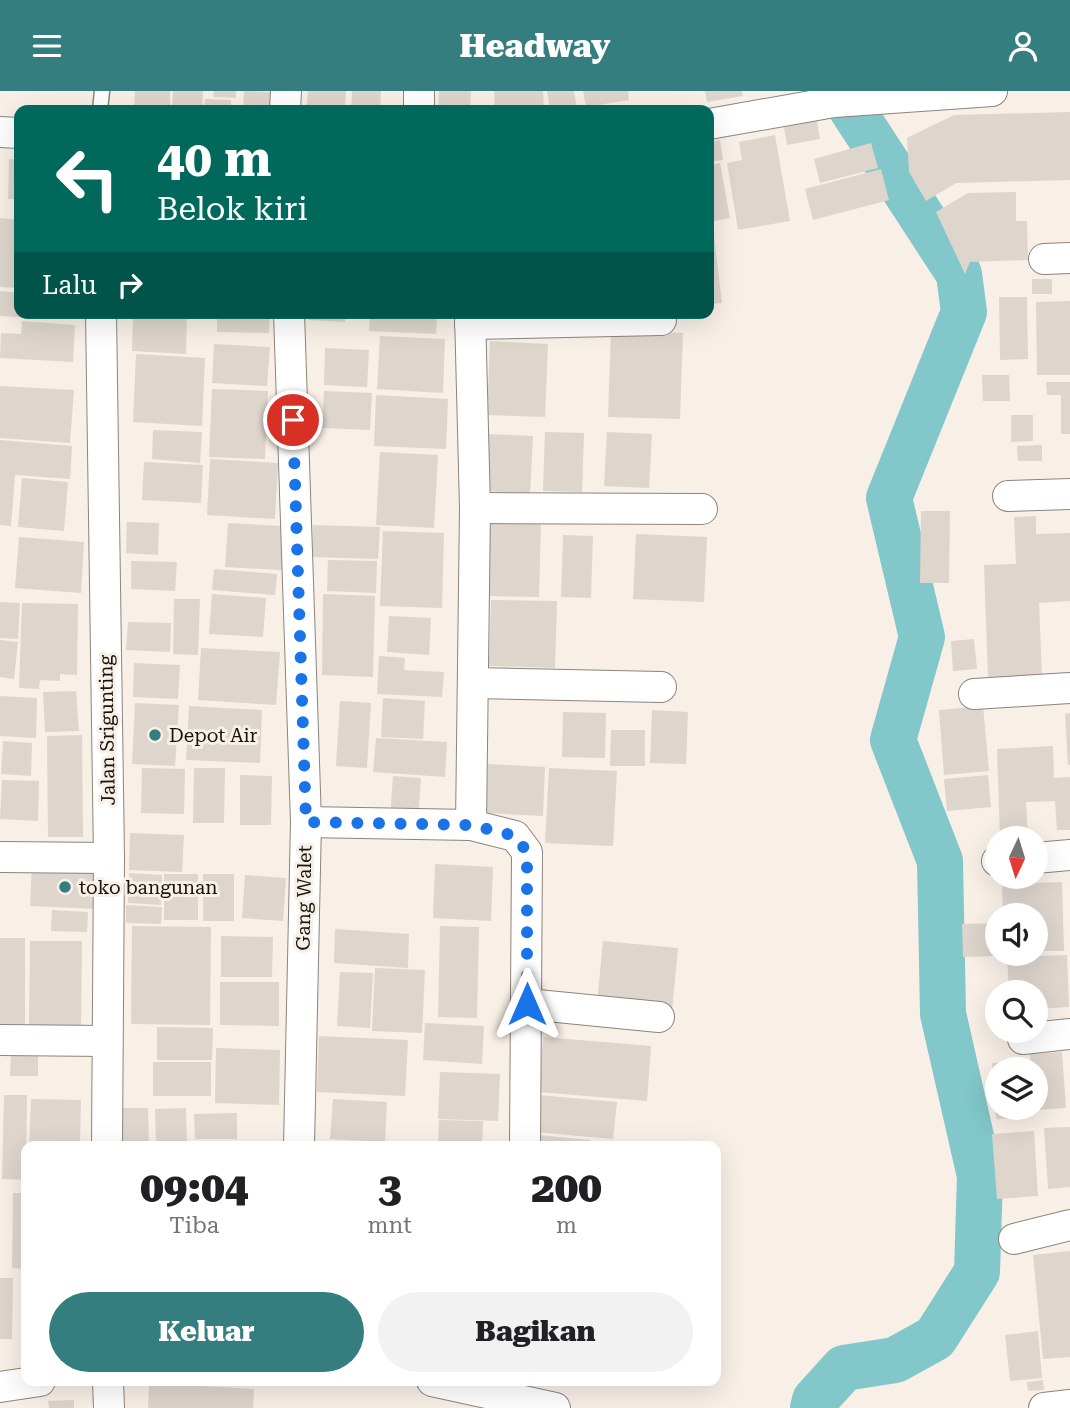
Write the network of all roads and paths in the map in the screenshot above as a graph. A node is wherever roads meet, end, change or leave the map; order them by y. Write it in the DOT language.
graph roads {
  1 [pos="992,91"];
  2 [pos="714,123"];
  3 [pos="102,319"];
  4 [pos="289,319"];
  5 [pos="470,319"];
  6 [pos="660,320"];
  7 [pos="1070,494"];
  8 [pos="1007,496"];
  9 [pos="475,508"];
  10 [pos="702,509"];
  11 [pos="473,683"];
  12 [pos="661,687"];
  13 [pos="1070,688"];
  14 [pos="974,694"];
  15 [pos="306,822"];
  16 [pos="471,825"];
  17 [pos="1070,855"];
  18 [pos="0,857"];
  19 [pos="1048,857"];
  20 [pos="109,858"];
  21 [pos="527,1004"];
  22 [pos="659,1017"];
  23 [pos="1070,1034"];
  24 [pos="1048,1036"];
  25 [pos="0,1040"];
  26 [pos="106,1041"];
  27 [pos="107,1141"];
  28 [pos="299,1141"];
  29 [pos="525,1141"];
  30 [pos="1070,1225"];
  31 [pos="1014,1239"];
  32 [pos="21,1384"];
  33 [pos="108,1386"];
  34 [pos="476,1386"];
  35 [pos="0,1387"];
  36 [pos="520,1391"];
  37 [pos="1070,1405"];
  38 [pos="109,1408"];
  39 [pos="555,1408"];
  40 [pos="1044,1408"];
  1 -- 2 [label="street"];
  3 -- 20 [label="street, Jalan Srigunting"];
  4 -- 15 [label="street, Gang Walet"];
  5 -- 6 [label="street"];
  5 -- 9 [label="street"];
  7 -- 8 [label="street"];
  9 -- 10 [label="street"];
  9 -- 11 [label="street"];
  11 -- 12 [label="street"];
  11 -- 16 [label="street"];
  13 -- 14 [label="street"];
  15 -- 16 [label="street"];
  15 -- 28 [label="street, Gang Walet"];
  16 -- 21 [label="street"];
  17 -- 19 [label="street"];
  18 -- 20 [label="street"];
  20 -- 26 [label="street, Jalan Srigunting"];
  21 -- 22 [label="street"];
  21 -- 29 [label="street"];
  23 -- 24 [label="street"];
  25 -- 26 [label="street"];
  26 -- 27 [label="street, Jalan Srigunting"];
  30 -- 31 [label="street"];
  32 -- 35 [label="street"];
  33 -- 38 [label="street"];
  34 -- 36 [label="street"];
  36 -- 39 [label="street"];
  37 -- 40 [label="street"];
}
